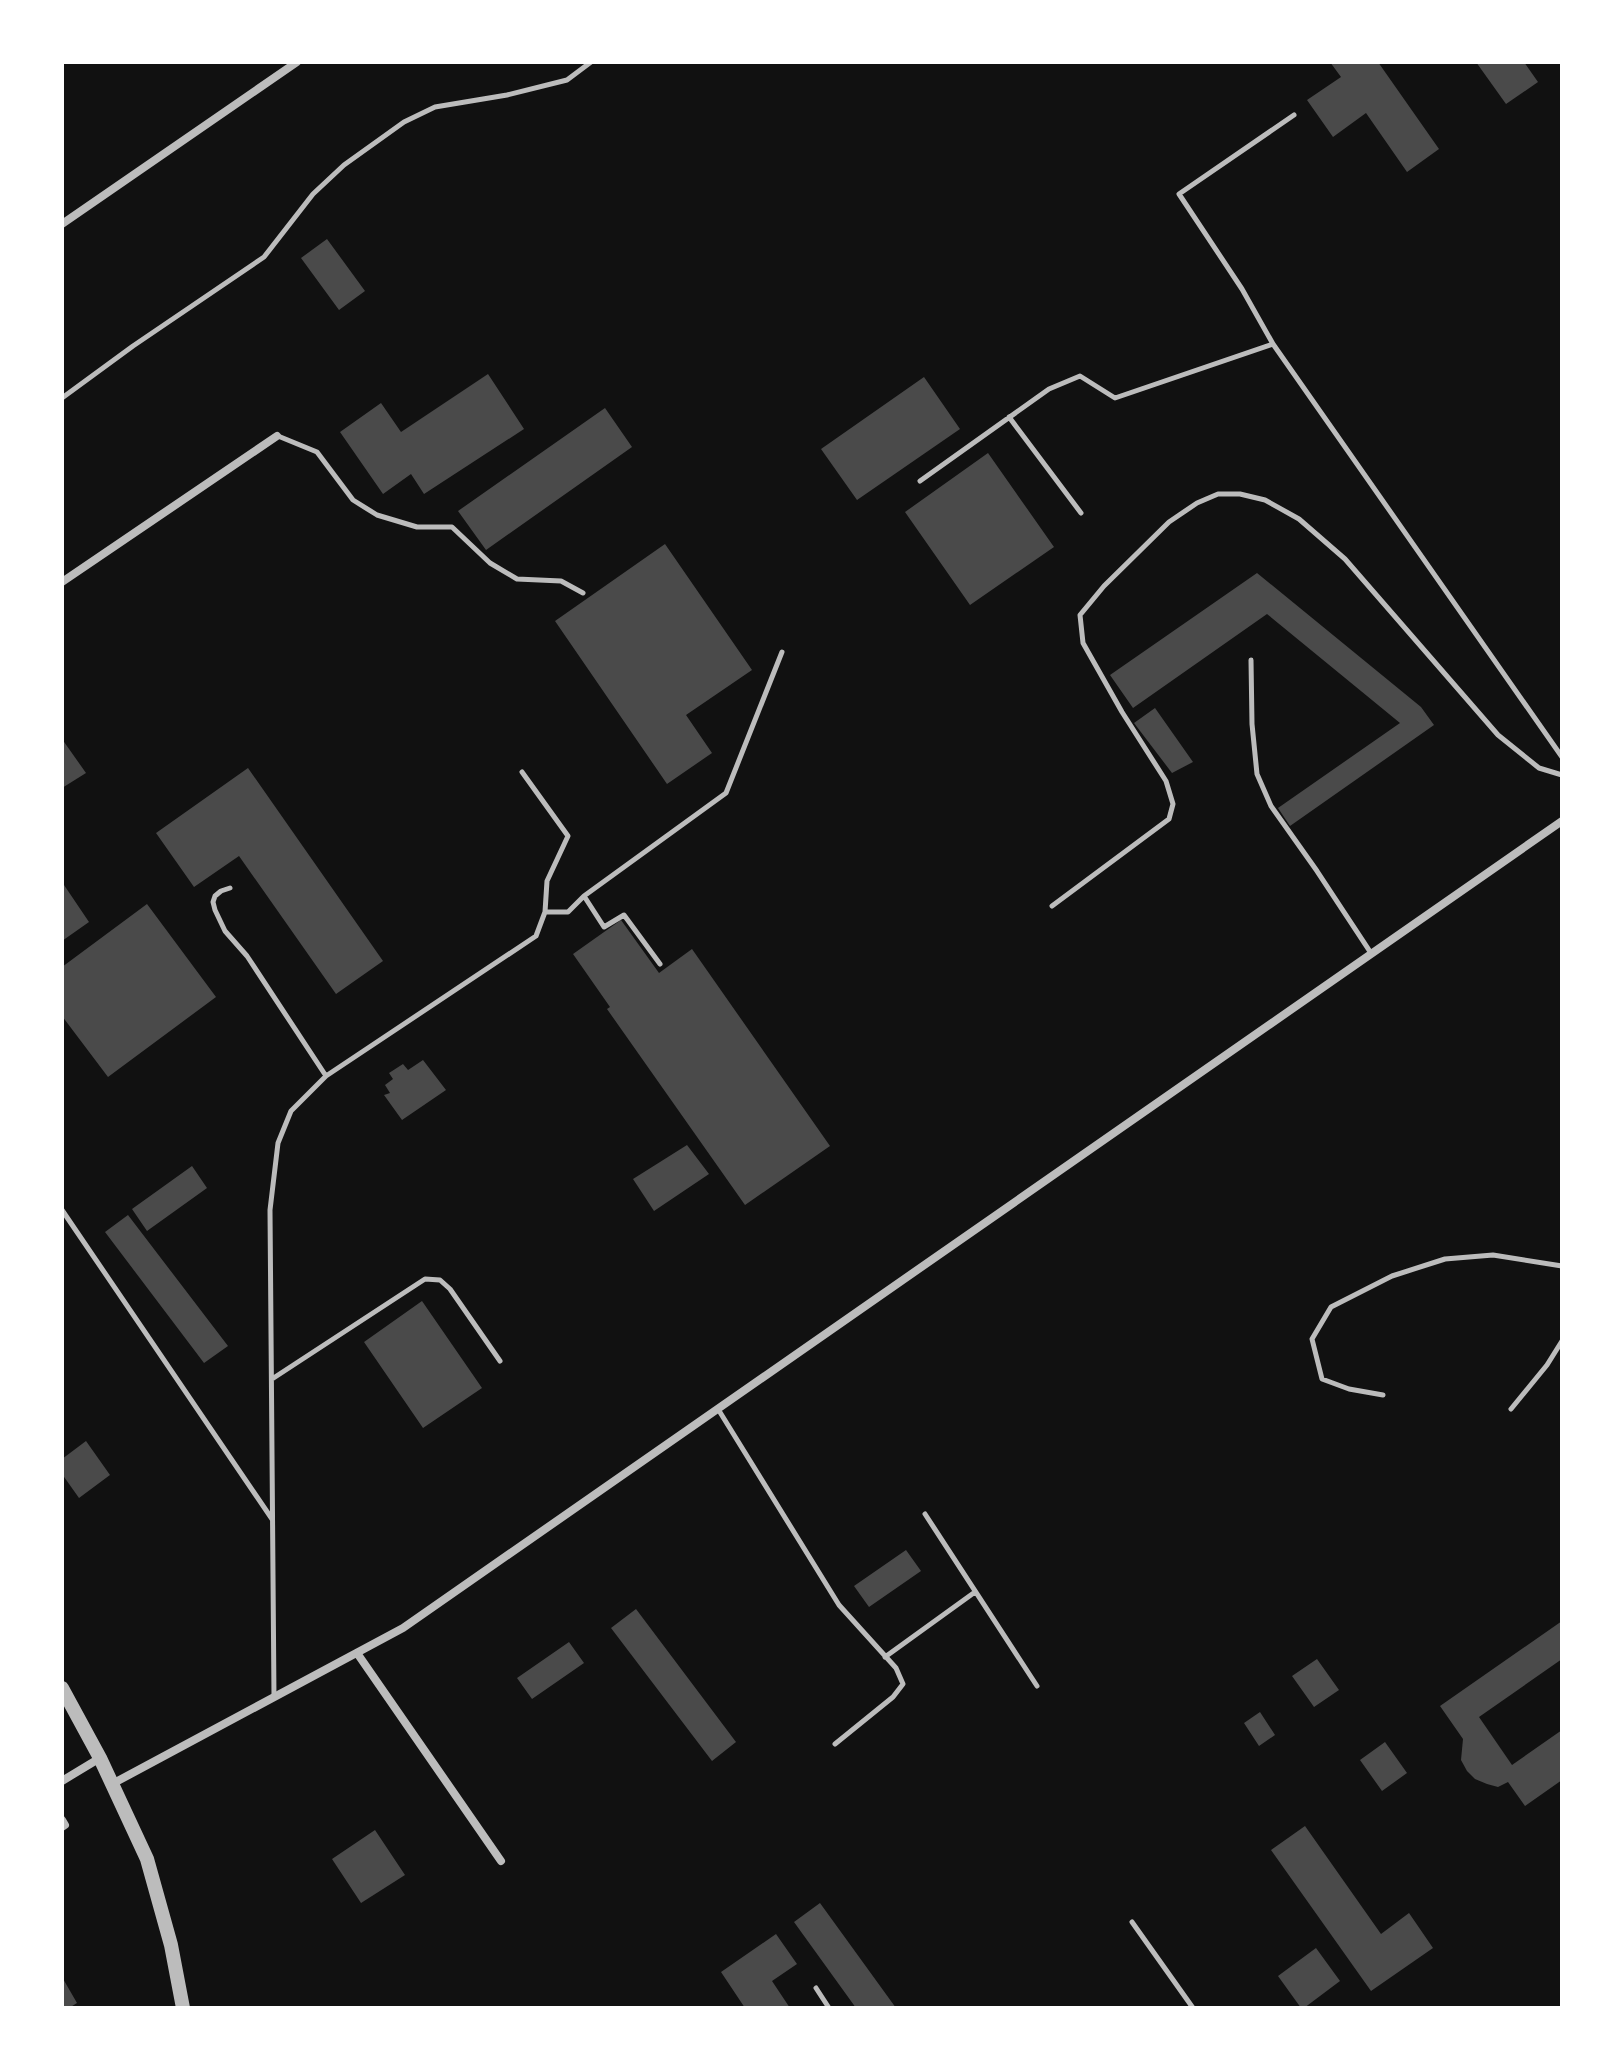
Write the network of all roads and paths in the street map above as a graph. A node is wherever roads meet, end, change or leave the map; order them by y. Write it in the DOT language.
graph roads {
  1 [pos="297,62"];
  2 [pos="591,62"];
  3 [pos="1294,115"];
  4 [pos="62,224"];
  5 [pos="1273,344"];
  6 [pos="62,398"];
  7 [pos="1009,417"];
  8 [pos="277,436"];
  9 [pos="920,481"];
  10 [pos="1081,513"];
  11 [pos="62,582"];
  12 [pos="583,593"];
  13 [pos="782,652"];
  14 [pos="1251,660"];
  15 [pos="1562,757"];
  16 [pos="522,772"];
  17 [pos="1562,775"];
  18 [pos="1562,821"];
  19 [pos="230,888"];
  20 [pos="584,896"];
  21 [pos="1052,906"];
  22 [pos="545,912"];
  23 [pos="1372,954"];
  24 [pos="660,964"];
  25 [pos="326,1076"];
  26 [pos="62,1210"];
  27 [pos="1562,1266"];
  28 [pos="1562,1341"];
  29 [pos="500,1361"];
  30 [pos="272,1379"];
  31 [pos="1383,1395"];
  32 [pos="718,1409"];
  33 [pos="1511,1409"];
  34 [pos="925,1514"];
  35 [pos="272,1520"];
  36 [pos="975,1592"];
  37 [pos="357,1653"];
  38 [pos="885,1657"];
  39 [pos="1037,1686"];
  40 [pos="62,1688"];
  41 [pos="274,1698"];
  42 [pos="835,1744"];
  43 [pos="100,1758"];
  44 [pos="62,1781"];
  45 [pos="112,1784"];
  46 [pos="62,1820"];
  47 [pos="62,1827"];
  48 [pos="501,1861"];
  49 [pos="1132,1922"];
  50 [pos="816,1988"];
  51 [pos="183,2008"];
  52 [pos="829,2008"];
  53 [pos="1193,2008"];
  1 -- 4 [label="street"];
  2 -- 6 [label="lane"];
  3 -- 5 [label="lane"];
  5 -- 7 [label="lane"];
  5 -- 15 [label="lane"];
  7 -- 9 [label="lane"];
  7 -- 10 [label="lane"];
  8 -- 11 [label="street"];
  8 -- 12 [label="lane"];
  13 -- 20 [label="lane"];
  14 -- 23 [label="lane"];
  16 -- 22 [label="lane"];
  17 -- 21 [label="lane"];
  18 -- 23 [label="street"];
  19 -- 25 [label="lane"];
  20 -- 22 [label="lane"];
  20 -- 24 [label="lane"];
  22 -- 25 [label="lane"];
  23 -- 32 [label="street"];
  25 -- 30 [label="lane"];
  26 -- 35 [label="lane"];
  27 -- 31 [label="lane"];
  28 -- 33 [label="lane"];
  29 -- 30 [label="lane"];
  30 -- 35 [label="lane"];
  32 -- 37 [label="street"];
  32 -- 38 [label="lane"];
  34 -- 36 [label="lane"];
  35 -- 41 [label="lane"];
  36 -- 38 [label="lane"];
  36 -- 39 [label="lane"];
  37 -- 41 [label="street"];
  37 -- 48 [label="street"];
  38 -- 42 [label="lane"];
  40 -- 43 [label="street"];
  41 -- 45 [label="street"];
  43 -- 44 [label="street"];
  43 -- 45 [label="street"];
  45 -- 51 [label="street"];
  46 -- 47 [label="street"];
  49 -- 53 [label="lane"];
  50 -- 52 [label="lane"];
}
